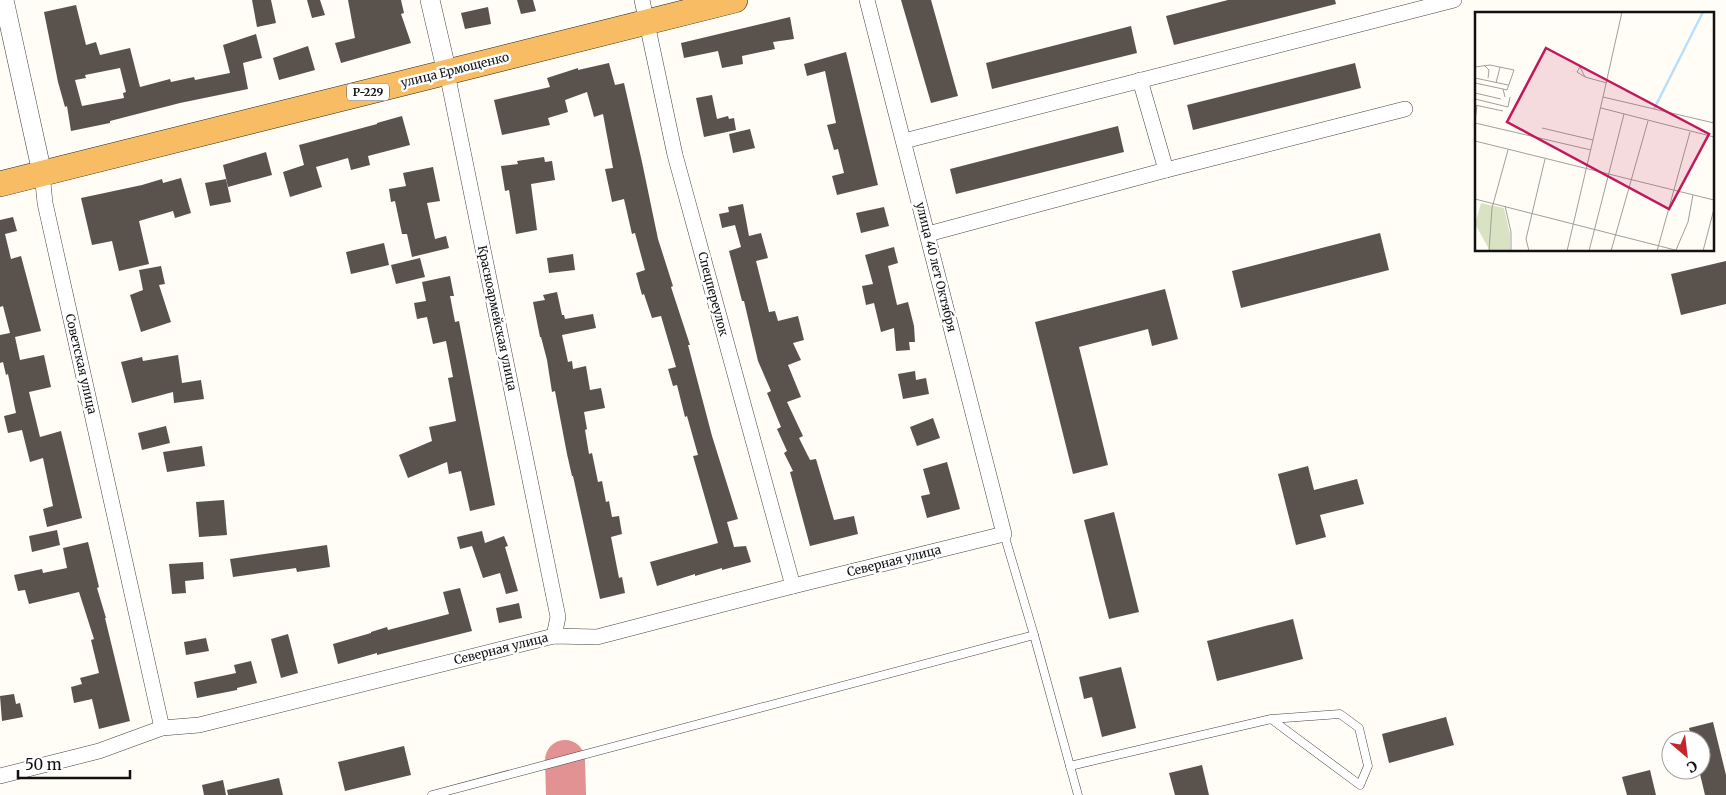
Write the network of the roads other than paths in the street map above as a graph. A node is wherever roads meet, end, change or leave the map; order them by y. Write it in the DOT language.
graph roads {
  1 [pos="4,0"];
  2 [pos="430,0"];
  3 [pos="735,0"];
  4 [pos="867,0"];
  5 [pos="1454,0"];
  6 [pos="644,11"];
  7 [pos="447,72"];
  8 [pos="1140,80"];
  9 [pos="1405,109"];
  10 [pos="904,141"];
  11 [pos="1166,170"];
  12 [pos="42,173"];
  13 [pos="0,184"];
  14 [pos="928,234"];
  15 [pos="1004,534"];
  16 [pos="793,586"];
  17 [pos="1034,635"];
  18 [pos="554,636"];
  19 [pos="1271,719"];
  20 [pos="162,728"];
  21 [pos="1070,766"];
  22 [pos="0,776"];
  23 [pos="432,795"];
  24 [pos="1078,795"];
  1 -- 12 [label="street, Советская улица"];
  2 -- 7 [label="street, Красноармейская улица"];
  3 -- 6 [label="highway, улица Ермощенко / Р-229"];
  4 -- 10 [label="street, улица 40 лет Октября"];
  5 -- 8 [label="street"];
  6 -- 7 [label="highway, улица Ермощенко / Р-229"];
  6 -- 16 [label="street, Спецпереулок"];
  7 -- 12 [label="highway, улица Ермощенко / Р-229"];
  7 -- 18 [label="street, Красноармейская улица"];
  8 -- 10 [label="street"];
  8 -- 11 [label="street"];
  9 -- 11 [label="street"];
  10 -- 14 [label="street, улица 40 лет Октября"];
  11 -- 14 [label="street"];
  12 -- 13 [label="highway, улица Ермощенко / Р-229"];
  12 -- 20 [label="street, Советская улица"];
  14 -- 15 [label="street, улица 40 лет Октября"];
  15 -- 16 [label="street, Северная улица"];
  15 -- 17 [label="lane"];
  16 -- 18 [label="street, Северная улица"];
  17 -- 21 [label="lane"];
  17 -- 23 [label="lane"];
  18 -- 20 [label="street, Северная улица"];
  19 -- 19 [label="lane"];
  19 -- 21 [label="lane"];
  20 -- 22 [label="street, Северная улица"];
  21 -- 24 [label="lane"];
}
